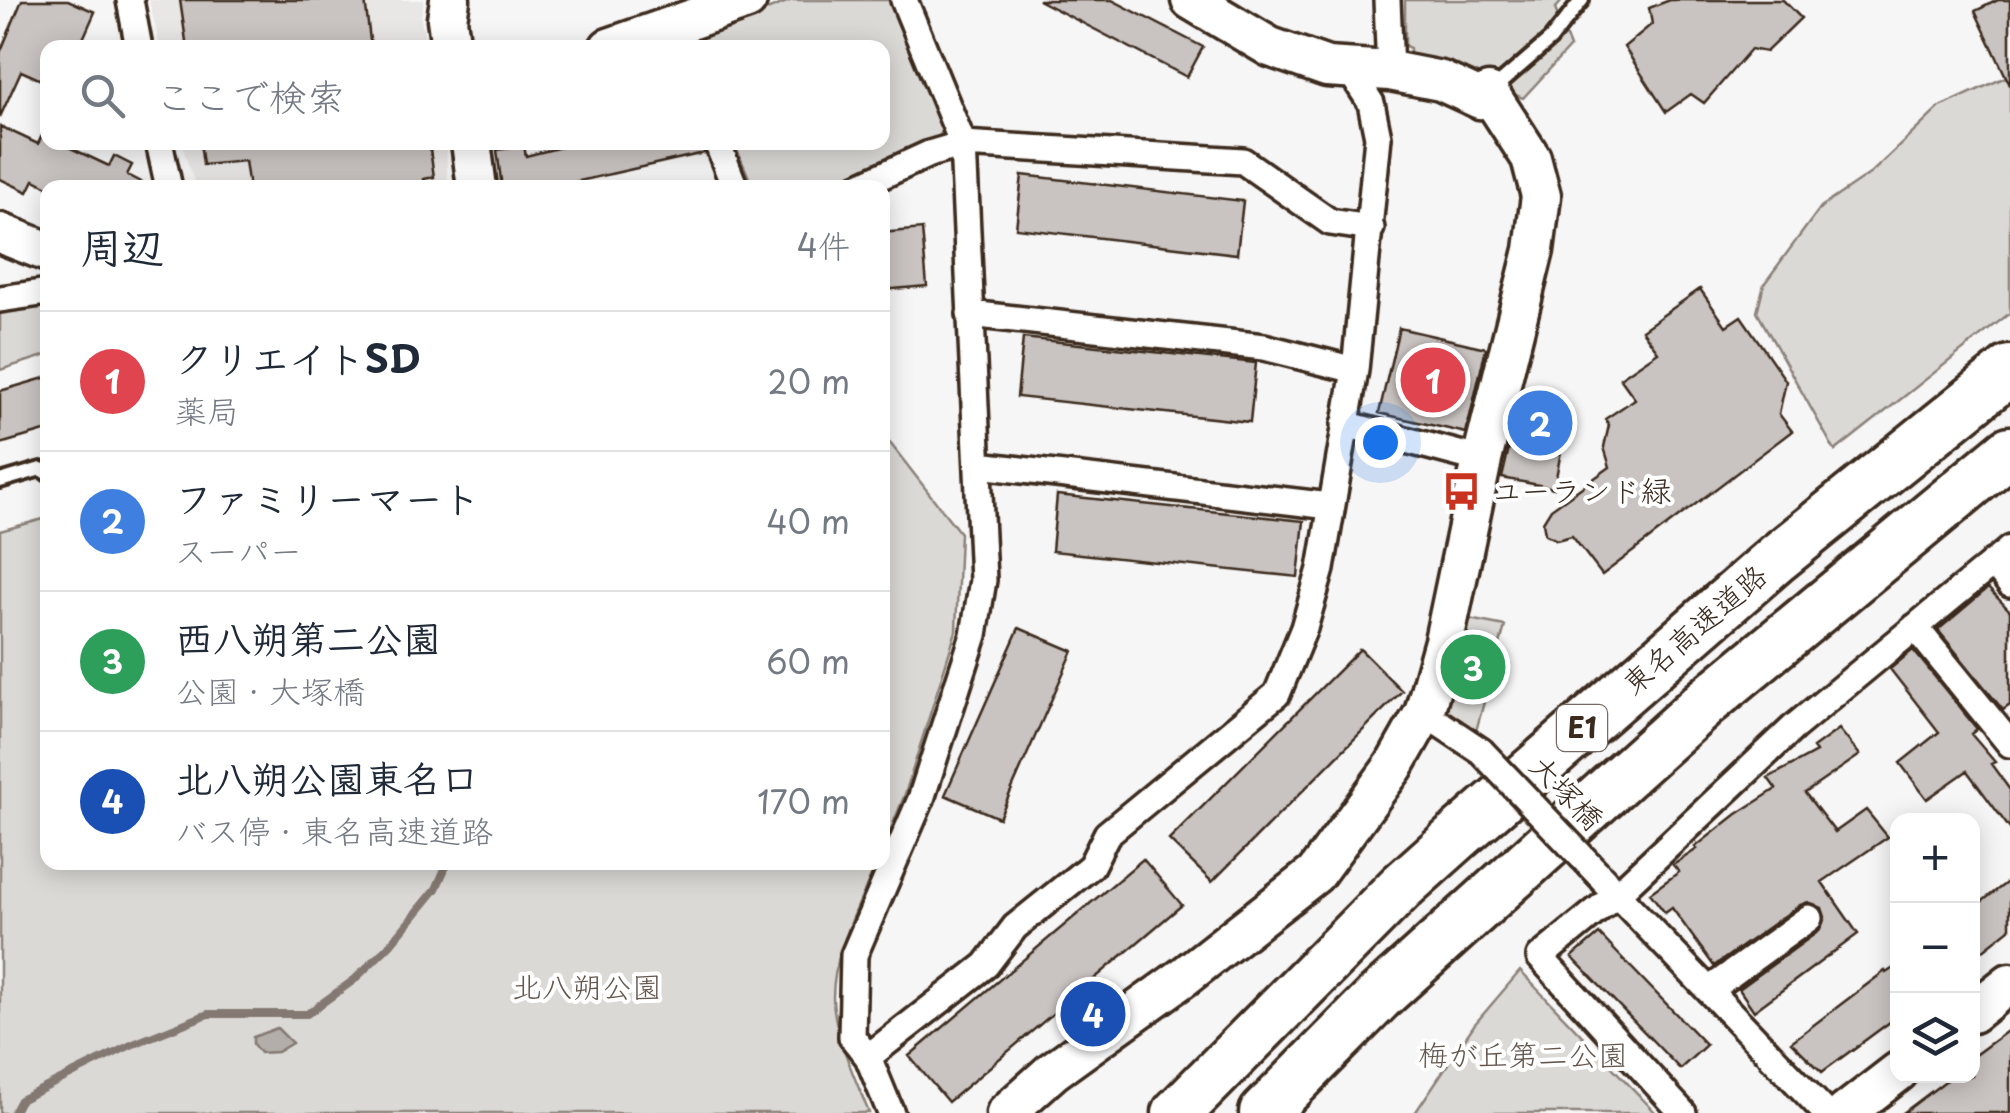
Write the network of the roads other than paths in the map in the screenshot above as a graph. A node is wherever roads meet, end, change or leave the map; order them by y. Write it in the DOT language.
graph roads {
  1 [pos="130,0"];
  2 [pos="450,0"];
  3 [pos="747,0"];
  4 [pos="904,0"];
  5 [pos="1191,0"];
  6 [pos="1387,0"];
  7 [pos="1582,0"];
  8 [pos="673,38"];
  9 [pos="138,40"];
  10 [pos="450,40"];
  11 [pos="1349,69"];
  12 [pos="1390,71"];
  13 [pos="1489,93"];
  14 [pos="963,144"];
  15 [pos="160,150"];
  16 [pos="472,150"];
  17 [pos="720,150"];
  18 [pos="167,180"];
  19 [pos="476,180"];
  20 [pos="733,180"];
  21 [pos="872,180"];
  22 [pos="1370,228"];
  23 [pos="0,233"];
  24 [pos="40,249"];
  25 [pos="40,293"];
  26 [pos="0,299"];
  27 [pos="970,314"];
  28 [pos="1356,370"];
  29 [pos="2010,370"];
  30 [pos="1345,424"];
  31 [pos="2010,451"];
  32 [pos="1482,460"];
  33 [pos="979,465"];
  34 [pos="40,469"];
  35 [pos="0,482"];
  36 [pos="2010,490"];
  37 [pos="1330,506"];
  38 [pos="2002,556"];
  39 [pos="2010,584"];
  40 [pos="1915,627"];
  41 [pos="1424,712"];
  42 [pos="2010,744"];
  43 [pos="1547,849"];
  44 [pos="1401,887"];
  45 [pos="1610,887"];
  46 [pos="1808,918"];
  47 [pos="2010,984"];
  48 [pos="1710,990"];
  49 [pos="1980,1007"];
  50 [pos="868,1057"];
  51 [pos="1890,1078"];
  52 [pos="891,1113"];
  53 [pos="1006,1113"];
  54 [pos="1148,1113"];
  55 [pos="1177,1113"];
  56 [pos="1264,1113"];
  57 [pos="1683,1113"];
  58 [pos="1826,1113"];
  59 [pos="1845,1113"];
  1 -- 9 [label="street"];
  2 -- 10 [label="street"];
  3 -- 8 [label="street"];
  4 -- 14 [label="street"];
  5 -- 11 [label="street"];
  6 -- 12 [label="street"];
  7 -- 13 [label="lane"];
  11 -- 12 [label="street"];
  11 -- 22 [label="street"];
  12 -- 13 [label="street"];
  13 -- 32 [label="street"];
  14 -- 21 [label="street"];
  14 -- 22 [label="street"];
  14 -- 27 [label="street"];
  15 -- 18 [label="street"];
  16 -- 19 [label="street"];
  17 -- 20 [label="street"];
  22 -- 28 [label="street"];
  23 -- 24 [label="street"];
  25 -- 26 [label="street"];
  27 -- 28 [label="street"];
  27 -- 33 [label="street"];
  28 -- 30 [label="street"];
  29 -- 44 [label="highway, 東名高速道路 / E1"];
  30 -- 32 [label="street"];
  30 -- 37 [label="street"];
  31 -- 43 [label="highway, 東名高速道路 / E1"];
  32 -- 41 [label="street"];
  33 -- 37 [label="street"];
  33 -- 50 [label="street"];
  34 -- 35 [label="lane"];
  36 -- 43 [label="highway"];
  37 -- 50 [label="street"];
  38 -- 39 [label="street"];
  38 -- 40 [label="street"];
  40 -- 42 [label="street"];
  40 -- 45 [label="street"];
  41 -- 45 [label="street, 大塚橋, bridge"];
  41 -- 53 [label="street"];
  43 -- 56 [label="highway, 東名高速道路 / E1"];
  44 -- 54 [label="highway"];
  44 -- 55 [label="highway, 東名高速道路 / E1"];
  45 -- 48 [label="street, 大塚橋"];
  45 -- 57 [label="street"];
  46 -- 48 [label="street"];
  47 -- 49 [label="street"];
  48 -- 58 [label="street, 大塚橋"];
  50 -- 52 [label="street"];
  51 -- 59 [label="street"];
}
